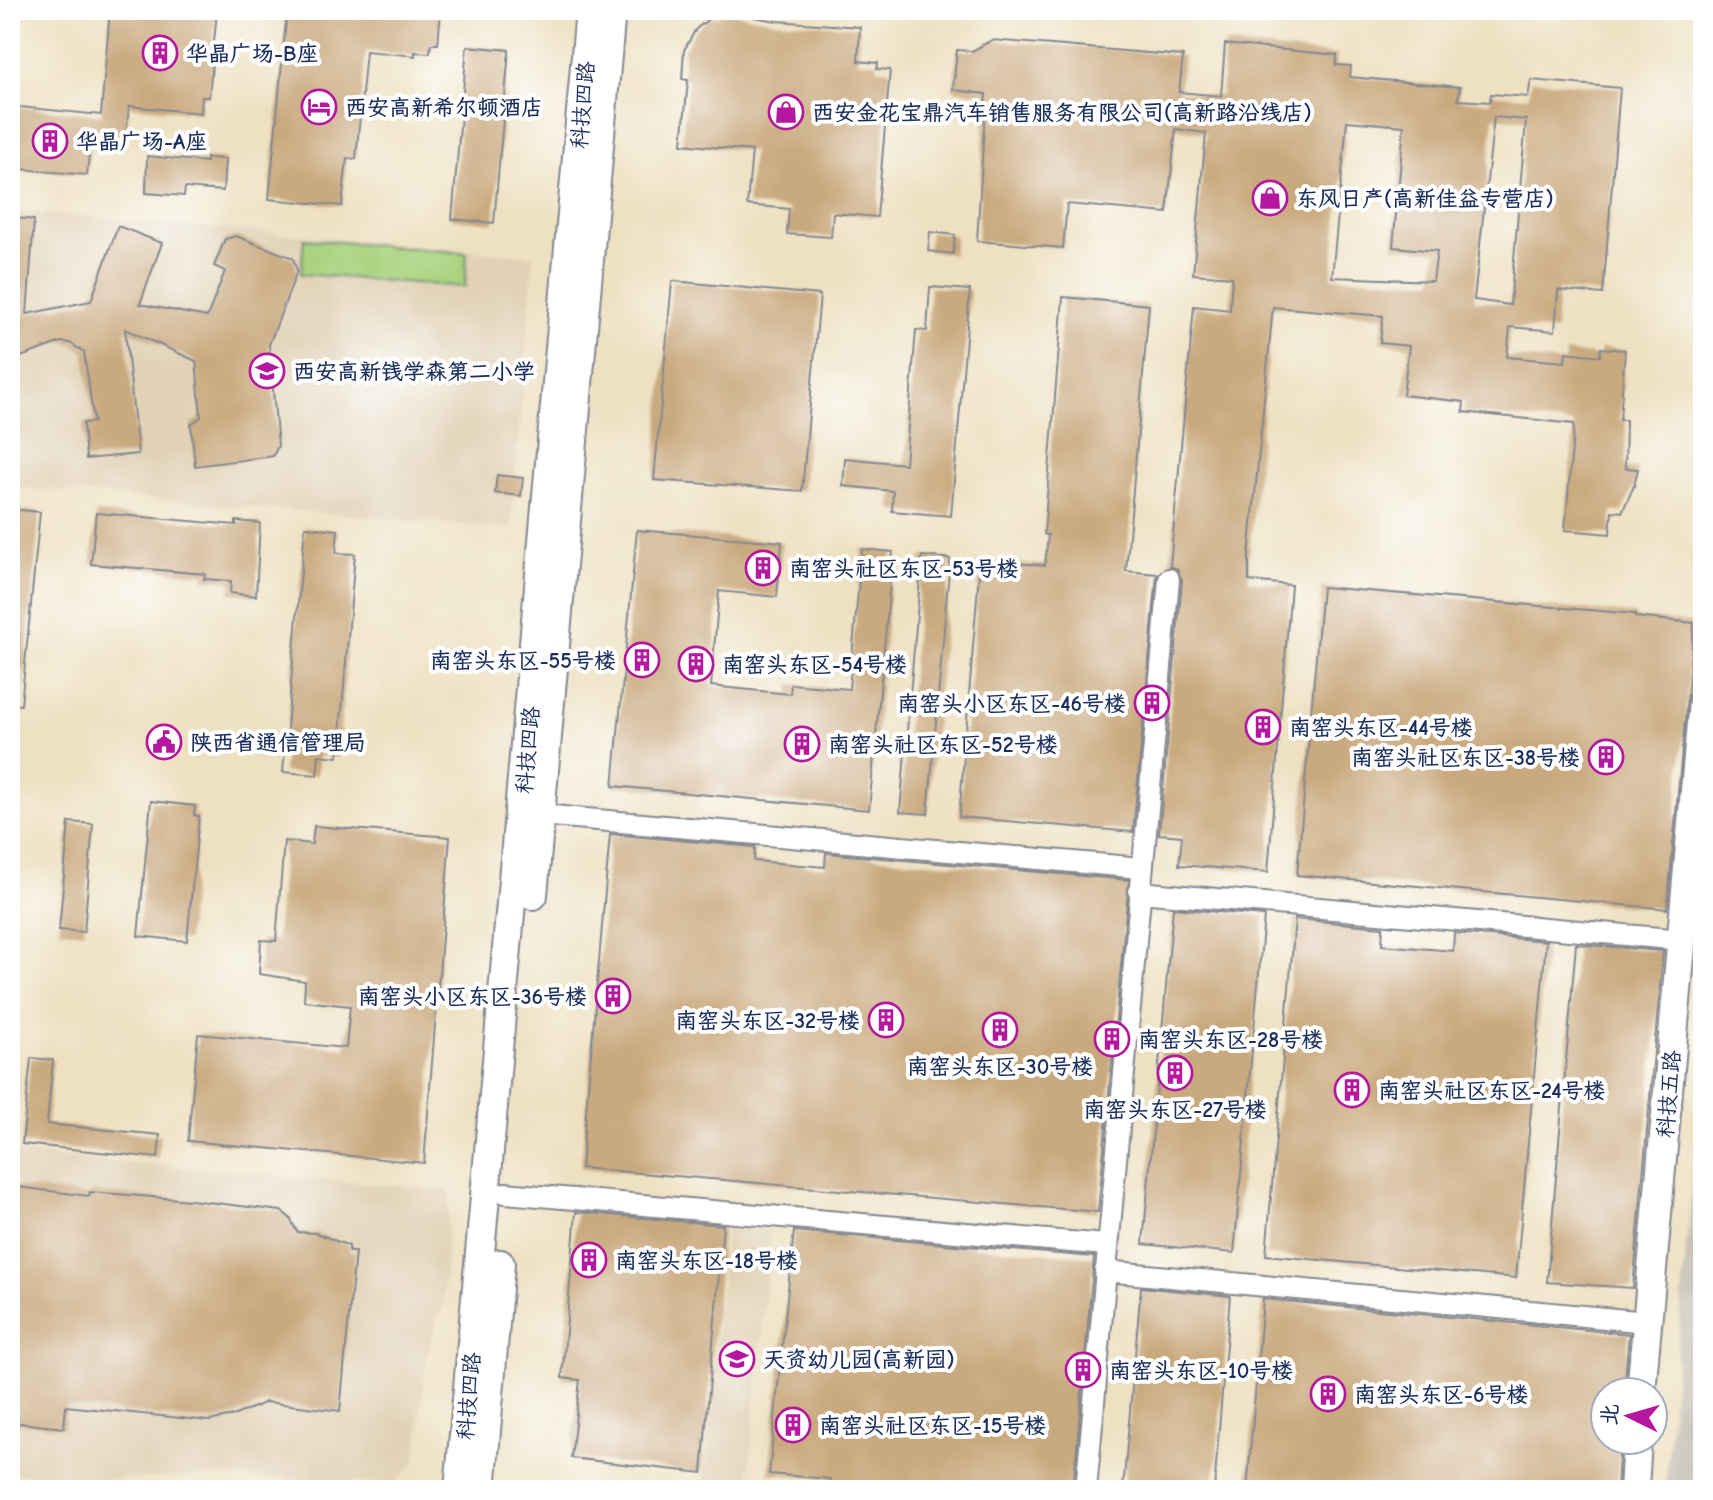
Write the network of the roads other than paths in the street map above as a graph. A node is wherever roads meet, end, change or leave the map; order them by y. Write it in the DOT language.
graph roads {
  1 [pos="590,10"];
  2 [pos="611,10"];
  3 [pos="1169,579"];
  4 [pos="1703,701"];
  5 [pos="541,815"];
  6 [pos="1141,868"];
  7 [pos="1139,892"];
  8 [pos="1682,940"];
  9 [pos="505,1193"];
  10 [pos="1106,1245"];
  11 [pos="1105,1271"];
  12 [pos="1647,1322"];
  13 [pos="1642,1376"];
  14 [pos="1636,1456"];
  15 [pos="459,1490"];
  16 [pos="481,1490"];
  17 [pos="1086,1490"];
  18 [pos="1634,1490"];
  1 -- 15 [label="street, 科技四路"];
  2 -- 5 [label="street, 科技四路"];
  3 -- 6 [label="street"];
  4 -- 8 [label="street, 科技五路"];
  5 -- 6 [label="street"];
  5 -- 9 [label="street, 科技四路"];
  6 -- 7 [label="street"];
  7 -- 8 [label="street"];
  7 -- 10 [label="street"];
  8 -- 12 [label="street, 科技五路"];
  9 -- 10 [label="street"];
  9 -- 16 [label="street, 科技四路"];
  10 -- 11 [label="street"];
  11 -- 12 [label="street"];
  11 -- 17 [label="street"];
  12 -- 13 [label="street, 科技五路"];
  14 -- 18 [label="street"];
}
